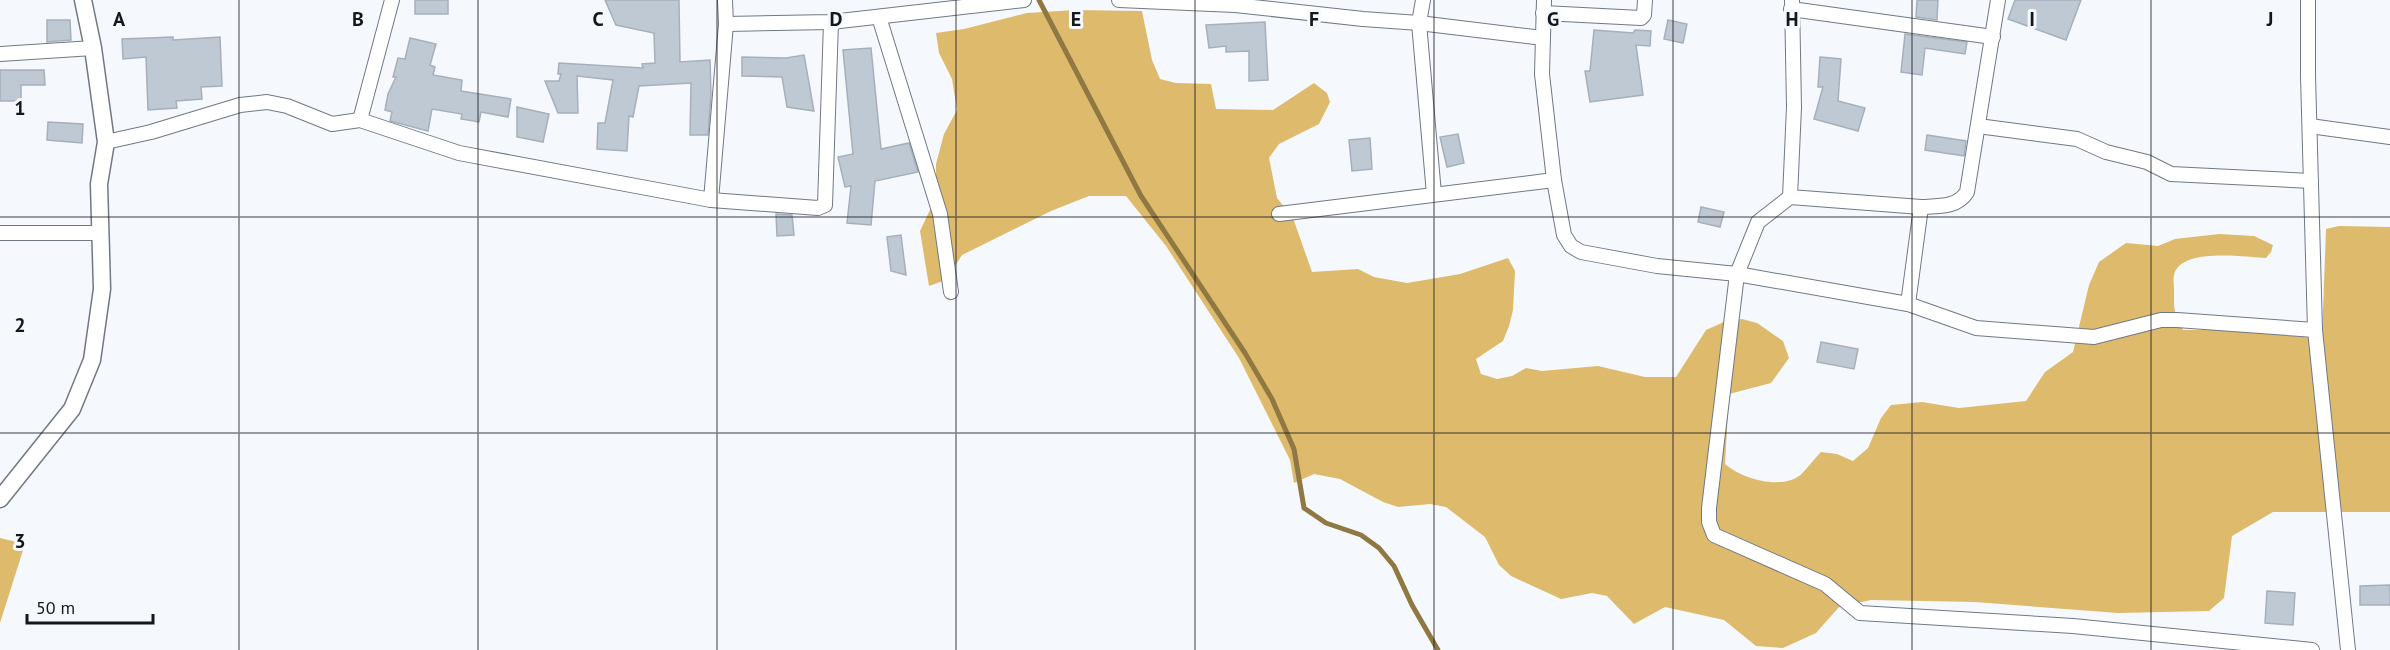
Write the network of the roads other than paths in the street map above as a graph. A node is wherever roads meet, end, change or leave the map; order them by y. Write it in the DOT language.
graph roads {
  1 [pos="83,0"];
  2 [pos="392,0"];
  3 [pos="725,0"];
  4 [pos="1015,0"];
  5 [pos="1024,0"];
  6 [pos="1119,0"];
  7 [pos="1423,0"];
  8 [pos="1646,0"];
  9 [pos="1998,0"];
  10 [pos="2308,0"];
  11 [pos="1792,5"];
  12 [pos="1544,7"];
  13 [pos="879,17"];
  14 [pos="831,22"];
  15 [pos="1419,22"];
  16 [pos="726,24"];
  17 [pos="1993,37"];
  18 [pos="1543,38"];
  19 [pos="93,48"];
  20 [pos="0,54"];
  21 [pos="360,120"];
  22 [pos="1978,126"];
  23 [pos="2310,126"];
  24 [pos="2390,137"];
  25 [pos="106,142"];
  26 [pos="1554,180"];
  27 [pos="2311,182"];
  28 [pos="1434,194"];
  29 [pos="1790,197"];
  30 [pos="711,200"];
  31 [pos="1921,207"];
  32 [pos="1279,214"];
  33 [pos="0,233"];
  34 [pos="99,233"];
  35 [pos="1737,274"];
  36 [pos="951,292"];
  37 [pos="1908,304"];
  38 [pos="2315,330"];
  39 [pos="0,499"];
  40 [pos="2178,643"];
  41 [pos="2312,650"];
  42 [pos="2348,650"];
  1 -- 19 [label="street"];
  2 -- 21 [label="street"];
  3 -- 16 [label="street"];
  4 -- 5 [label="street"];
  4 -- 13 [label="street"];
  6 -- 15 [label="street"];
  7 -- 15 [label="street"];
  8 -- 12 [label="street"];
  9 -- 17 [label="street"];
  10 -- 23 [label="street"];
  11 -- 17 [label="street"];
  11 -- 29 [label="street"];
  12 -- 18 [label="street"];
  13 -- 14 [label="street"];
  13 -- 36 [label="street"];
  14 -- 16 [label="street"];
  14 -- 30 [label="street"];
  15 -- 18 [label="street"];
  15 -- 28 [label="street"];
  16 -- 30 [label="street"];
  17 -- 22 [label="street"];
  18 -- 26 [label="street"];
  19 -- 20 [label="street"];
  19 -- 25 [label="street"];
  21 -- 25 [label="street"];
  21 -- 30 [label="street"];
  22 -- 27 [label="street"];
  22 -- 31 [label="street"];
  23 -- 24 [label="street"];
  23 -- 27 [label="street"];
  25 -- 34 [label="street"];
  26 -- 28 [label="street"];
  26 -- 35 [label="street"];
  27 -- 38 [label="street"];
  28 -- 32 [label="street"];
  29 -- 31 [label="street"];
  29 -- 35 [label="street"];
  31 -- 37 [label="street"];
  33 -- 34 [label="street"];
  34 -- 39 [label="street"];
  35 -- 37 [label="street"];
  35 -- 40 [label="street"];
  37 -- 38 [label="street"];
  38 -- 42 [label="street"];
  40 -- 41 [label="street"];
}
